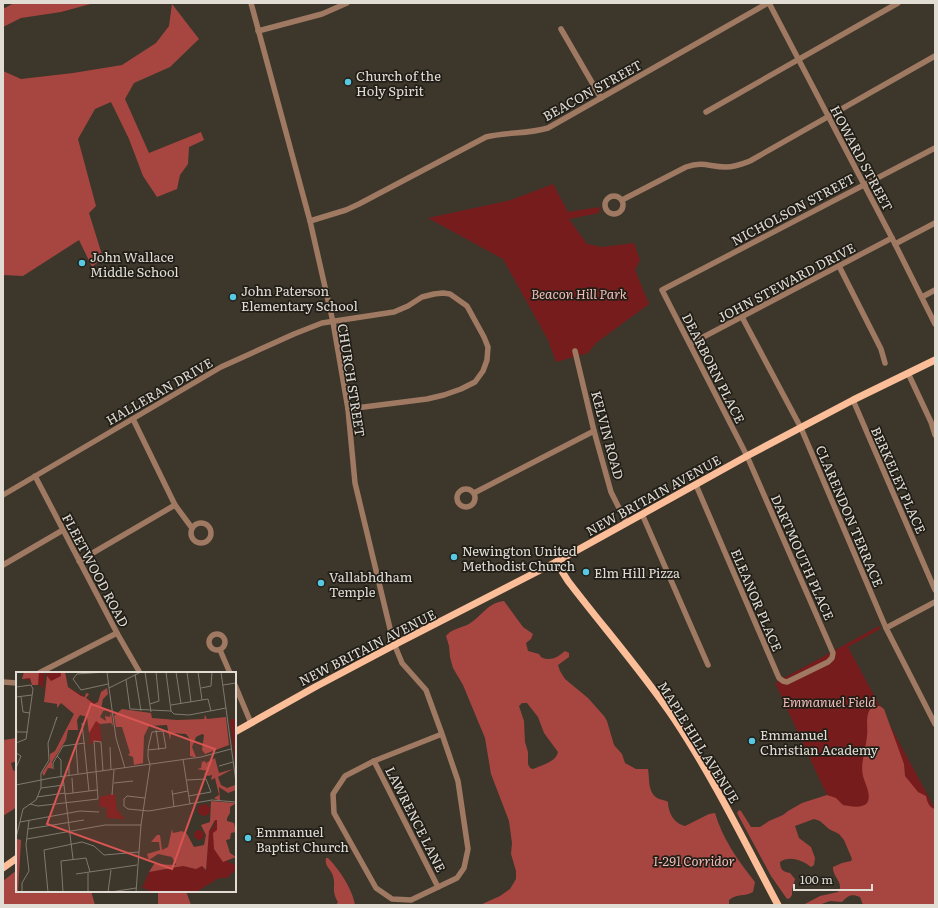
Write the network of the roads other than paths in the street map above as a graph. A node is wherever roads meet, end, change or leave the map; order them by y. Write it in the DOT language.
graph roads {
  1 [pos="251,3"];
  2 [pos="347,3"];
  3 [pos="768,3"];
  4 [pos="898,3"];
  5 [pos="562,29"];
  6 [pos="258,31"];
  7 [pos="935,56"];
  8 [pos="798,59"];
  9 [pos="601,98"];
  10 [pos="706,112"];
  11 [pos="828,117"];
  12 [pos="935,148"];
  13 [pos="864,184"];
  14 [pos="622,200"];
  15 [pos="310,221"];
  16 [pos="935,223"];
  17 [pos="892,238"];
  18 [pos="894,244"];
  19 [pos="839,266"];
  20 [pos="662,290"];
  21 [pos="935,290"];
  22 [pos="922,297"];
  23 [pos="742,317"];
  24 [pos="333,322"];
  25 [pos="935,324"];
  26 [pos="690,344"];
  27 [pos="574,351"];
  28 [pos="935,360"];
  29 [pos="885,363"];
  30 [pos="908,373"];
  31 [pos="853,400"];
  32 [pos="348,409"];
  33 [pos="133,419"];
  34 [pos="801,428"];
  35 [pos="594,431"];
  36 [pos="935,435"];
  37 [pos="747,456"];
  38 [pos="36,476"];
  39 [pos="696,485"];
  40 [pos="474,493"];
  41 [pos="3,495"];
  42 [pos="175,505"];
  43 [pos="642,514"];
  44 [pos="626,522"];
  45 [pos="192,528"];
  46 [pos="63,530"];
  47 [pos="79,561"];
  48 [pos="556,562"];
  49 [pos="3,565"];
  50 [pos="935,590"];
  51 [pos="935,602"];
  52 [pos="886,628"];
  53 [pos="117,633"];
  54 [pos="394,645"];
  55 [pos="220,650"];
  56 [pos="823,664"];
  57 [pos="708,665"];
  58 [pos="42,672"];
  59 [pos="139,672"];
  60 [pos="230,672"];
  61 [pos="3,682"];
  62 [pos="16,683"];
  63 [pos="236,688"];
  64 [pos="251,723"];
  65 [pos="935,724"];
  66 [pos="236,731"];
  67 [pos="442,734"];
  68 [pos="374,761"];
  69 [pos="16,859"];
  70 [pos="3,868"];
  71 [pos="438,887"];
  72 [pos="778,905"];
  1 -- 6 [label="street, CHURCH STREET"];
  2 -- 6 [label="street"];
  3 -- 8 [label="street, HOWARD STREET"];
  3 -- 9 [label="street, BEACON STREET"];
  4 -- 8 [label="street"];
  5 -- 9 [label="street"];
  6 -- 15 [label="street, CHURCH STREET"];
  7 -- 11 [label="street"];
  8 -- 10 [label="street"];
  8 -- 11 [label="street, HOWARD STREET"];
  9 -- 15 [label="street, BEACON STREET"];
  11 -- 13 [label="street, HOWARD STREET"];
  11 -- 14 [label="street"];
  12 -- 13 [label="street, NICHOLSON STREET"];
  13 -- 17 [label="street, HOWARD STREET"];
  13 -- 20 [label="street, NICHOLSON STREET"];
  15 -- 24 [label="street, CHURCH STREET"];
  16 -- 18 [label="street"];
  17 -- 18 [label="street, HOWARD STREET"];
  17 -- 19 [label="street, JOHN STEWARD DRIVE"];
  18 -- 22 [label="street, HOWARD STREET"];
  19 -- 23 [label="street, JOHN STEWARD DRIVE"];
  19 -- 29 [label="street"];
  20 -- 26 [label="street, DEARBORN PLACE"];
  21 -- 22 [label="street"];
  22 -- 25 [label="street, HOWARD STREET"];
  23 -- 26 [label="street, JOHN STEWARD DRIVE"];
  23 -- 34 [label="street, CLARENDON TERRACE"];
  24 -- 32 [label="street, CHURCH STREET"];
  24 -- 32 [label="street, HALLERAN DRIVE"];
  24 -- 33 [label="street, HALLERAN DRIVE"];
  26 -- 37 [label="street, DEARBORN PLACE"];
  27 -- 35 [label="street, KELVIN ROAD"];
  28 -- 30 [label="main road, NEW BRITAIN AVENUE"];
  30 -- 31 [label="main road, NEW BRITAIN AVENUE"];
  30 -- 36 [label="street"];
  31 -- 34 [label="main road, NEW BRITAIN AVENUE"];
  31 -- 50 [label="street, BERKELEY PLACE"];
  32 -- 54 [label="street, CHURCH STREET"];
  33 -- 38 [label="street, HALLERAN DRIVE"];
  33 -- 42 [label="street"];
  34 -- 37 [label="main road, NEW BRITAIN AVENUE"];
  34 -- 52 [label="street, CLARENDON TERRACE"];
  35 -- 40 [label="street"];
  35 -- 44 [label="street, KELVIN ROAD"];
  37 -- 39 [label="main road, NEW BRITAIN AVENUE"];
  37 -- 56 [label="street, DARTMOUTH PLACE"];
  38 -- 41 [label="street, HALLERAN DRIVE"];
  38 -- 46 [label="street, FLEETWOOD ROAD"];
  39 -- 43 [label="main road, NEW BRITAIN AVENUE"];
  39 -- 56 [label="street, ELEANOR PLACE"];
  42 -- 45 [label="street"];
  42 -- 47 [label="street"];
  43 -- 44 [label="main road, NEW BRITAIN AVENUE"];
  43 -- 57 [label="street"];
  44 -- 48 [label="main road, NEW BRITAIN AVENUE"];
  46 -- 47 [label="street, FLEETWOOD ROAD"];
  46 -- 49 [label="street"];
  47 -- 53 [label="street, FLEETWOOD ROAD"];
  48 -- 54 [label="main road, NEW BRITAIN AVENUE"];
  48 -- 72 [label="main road, MAPLE HILL AVENUE"];
  51 -- 52 [label="street"];
  52 -- 65 [label="street, CLARENDON TERRACE"];
  53 -- 58 [label="street"];
  53 -- 59 [label="street, FLEETWOOD ROAD"];
  54 -- 64 [label="main road, NEW BRITAIN AVENUE"];
  54 -- 67 [label="street, CHURCH STREET"];
  55 -- 60 [label="street"];
  61 -- 62 [label="street"];
  63 -- 64 [label="street"];
  64 -- 66 [label="main road, NEW BRITAIN AVENUE"];
  67 -- 68 [label="street, CHURCH STREET"];
  67 -- 71 [label="street, CHURCH STREET"];
  68 -- 71 [label="street, LAWRENCE LANE"];
  68 -- 71 [label="street, CHURCH STREET"];
  69 -- 70 [label="main road"];
}
